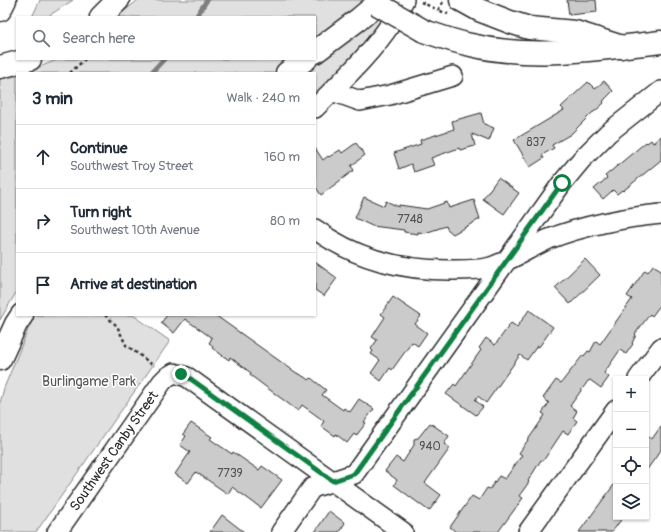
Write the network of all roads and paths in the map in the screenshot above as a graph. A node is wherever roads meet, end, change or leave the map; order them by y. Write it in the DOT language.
graph roads {
  1 [pos="5,0"];
  2 [pos="118,0"];
  3 [pos="404,0"];
  4 [pos="417,0"];
  5 [pos="461,0"];
  6 [pos="0,10"];
  7 [pos="438,10"];
  8 [pos="102,16"];
  9 [pos="661,42"];
  10 [pos="622,47"];
  11 [pos="316,51"];
  12 [pos="26,60"];
  13 [pos="84,60"];
  14 [pos="305,60"];
  15 [pos="0,67"];
  16 [pos="71,72"];
  17 [pos="288,72"];
  18 [pos="453,76"];
  19 [pos="332,91"];
  20 [pos="661,91"];
  21 [pos="316,107"];
  22 [pos="661,214"];
  23 [pos="316,230"];
  24 [pos="507,261"];
  25 [pos="21,316"];
  26 [pos="106,316"];
  27 [pos="661,348"];
  28 [pos="0,359"];
  29 [pos="174,373"];
  30 [pos="640,376"];
  31 [pos="615,412"];
  32 [pos="333,481"];
  33 [pos="57,532"];
  34 [pos="281,532"];
  35 [pos="403,532"];
  36 [pos="528,532"];
  1 -- 6 [label="main road"];
  2 -- 8 [label="main road"];
  3 -- 19 [label="street"];
  4 -- 7 [label="path"];
  5 -- 10 [label="main road"];
  9 -- 10 [label="main road"];
  10 -- 11 [label="main road, bridge"];
  12 -- 15 [label="main road"];
  13 -- 16 [label="path"];
  14 -- 17 [label="main road"];
  18 -- 19 [label="street"];
  19 -- 21 [label="street"];
  20 -- 24 [label="street"];
  22 -- 24 [label="street"];
  23 -- 24 [label="street"];
  24 -- 32 [label="street"];
  25 -- 28 [label="main road"];
  26 -- 29 [label="path"];
  27 -- 30 [label="street"];
  29 -- 32 [label="street"];
  29 -- 33 [label="street, Southwest Canby Street"];
  31 -- 36 [label="street"];
  32 -- 34 [label="street"];
  32 -- 35 [label="street"];
}
